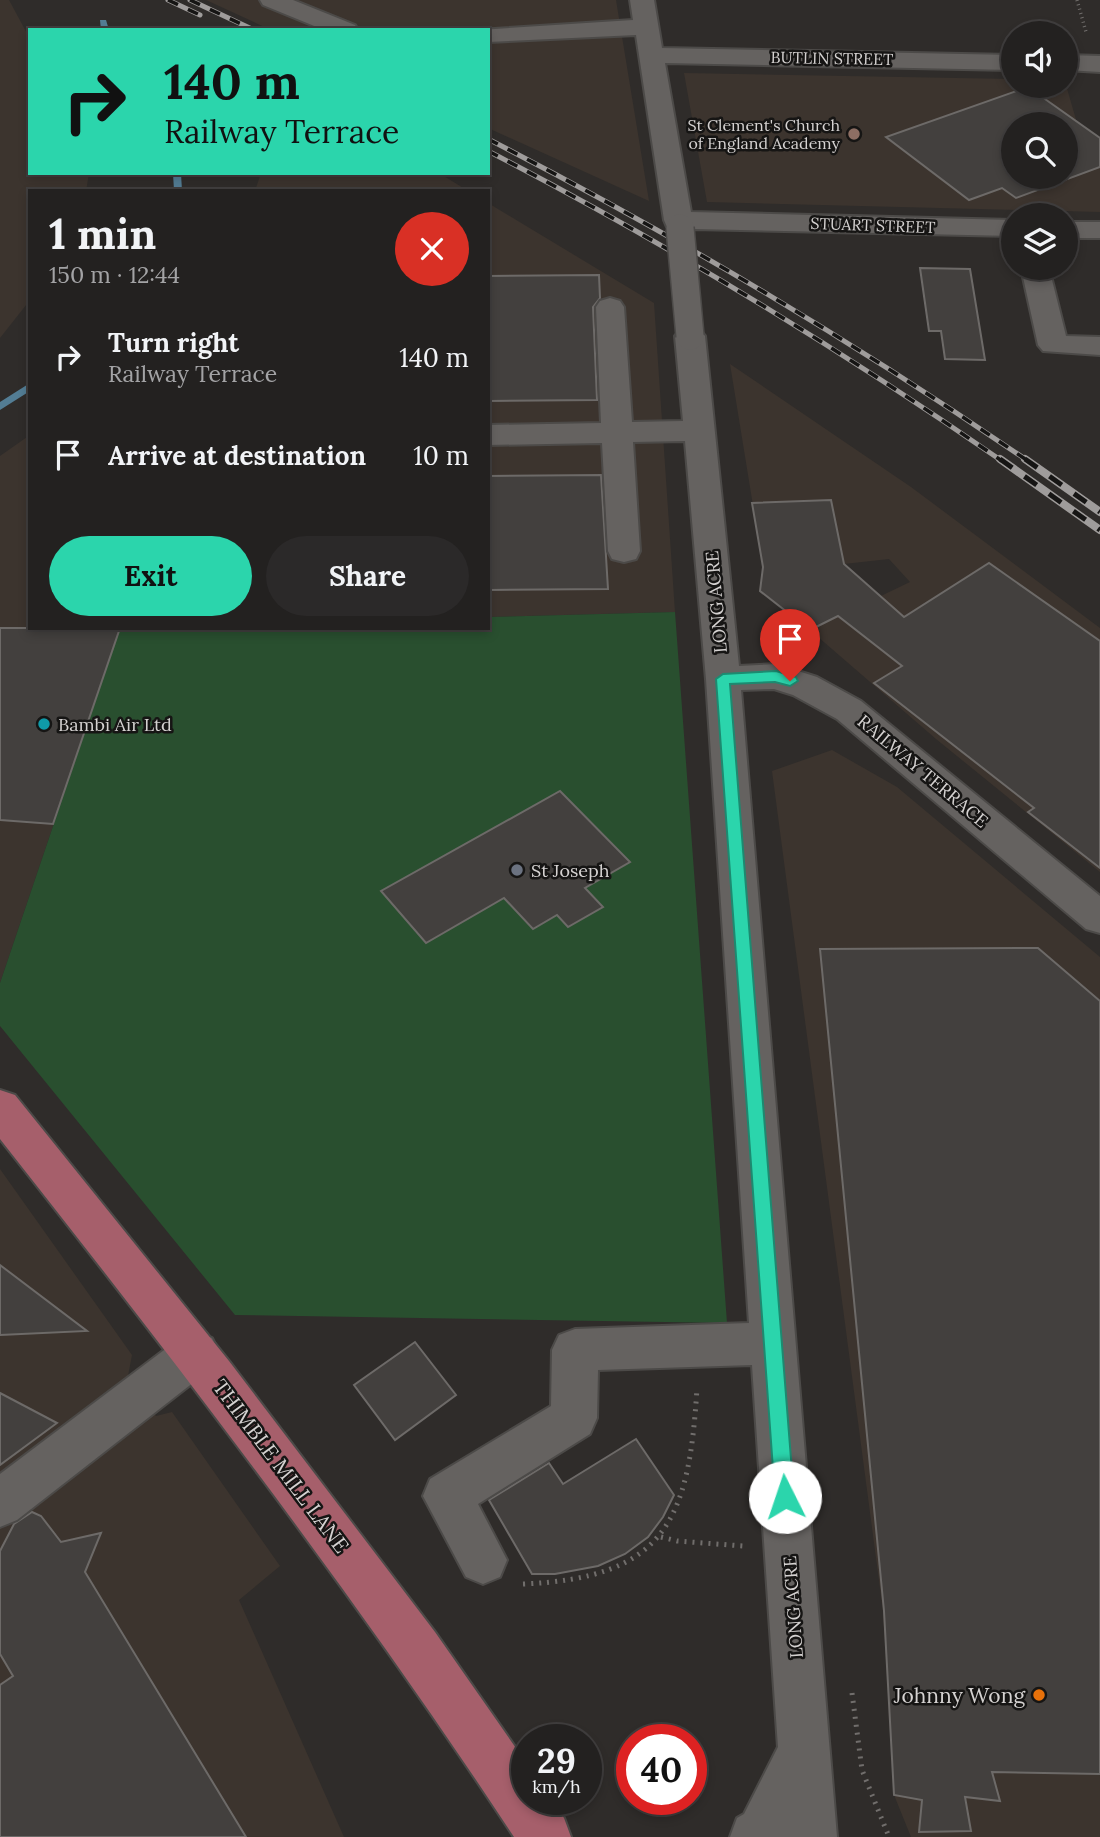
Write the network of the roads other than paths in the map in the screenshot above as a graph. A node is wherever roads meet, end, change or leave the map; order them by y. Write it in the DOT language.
graph roads {
  1 [pos="272,0"];
  2 [pos="642,0"];
  3 [pos="646,27"];
  4 [pos="341,28"];
  5 [pos="490,35"];
  6 [pos="652,55"];
  7 [pos="1001,62"];
  8 [pos="1078,63"];
  9 [pos="1100,64"];
  10 [pos="679,224"];
  11 [pos="1001,228"];
  12 [pos="1078,230"];
  13 [pos="1100,230"];
  14 [pos="1038,280"];
  15 [pos="610,307"];
  16 [pos="1098,346"];
  17 [pos="701,431"];
  18 [pos="617,433"];
  19 [pos="490,435"];
  20 [pos="624,551"];
  21 [pos="723,679"];
  22 [pos="1100,918"];
  23 [pos="0,1108"];
  24 [pos="773,1343"];
  25 [pos="196,1353"];
  26 [pos="0,1503"];
  27 [pos="498,1572"];
  28 [pos="804,1751"];
  29 [pos="545,1837"];
  30 [pos="756,1837"];
  31 [pos="795,1837"];
  32 [pos="811,1837"];
  33 [pos="834,1837"];
  1 -- 4 [label="street"];
  2 -- 3 [label="street, LONG ACRE"];
  3 -- 5 [label="street"];
  3 -- 6 [label="street, LONG ACRE"];
  6 -- 7 [label="street, BUTLIN STREET"];
  6 -- 10 [label="street, LONG ACRE"];
  8 -- 9 [label="street"];
  10 -- 11 [label="street, STUART STREET"];
  10 -- 17 [label="street, LONG ACRE, bridge"];
  12 -- 13 [label="street"];
  14 -- 16 [label="street"];
  15 -- 18 [label="street"];
  17 -- 18 [label="street"];
  17 -- 21 [label="street, LONG ACRE"];
  18 -- 19 [label="street"];
  18 -- 20 [label="street"];
  21 -- 22 [label="street, RAILWAY TERRACE"];
  21 -- 24 [label="street, LONG ACRE"];
  23 -- 25 [label="main road, THIMBLE MILL LANE"];
  24 -- 27 [label="street"];
  24 -- 28 [label="street, LONG ACRE"];
  25 -- 26 [label="street"];
  25 -- 29 [label="main road, THIMBLE MILL LANE"];
  28 -- 30 [label="street"];
  28 -- 31 [label="street, LONG ACRE"];
  28 -- 32 [label="street, LONG ACRE"];
  28 -- 33 [label="street"];
}
